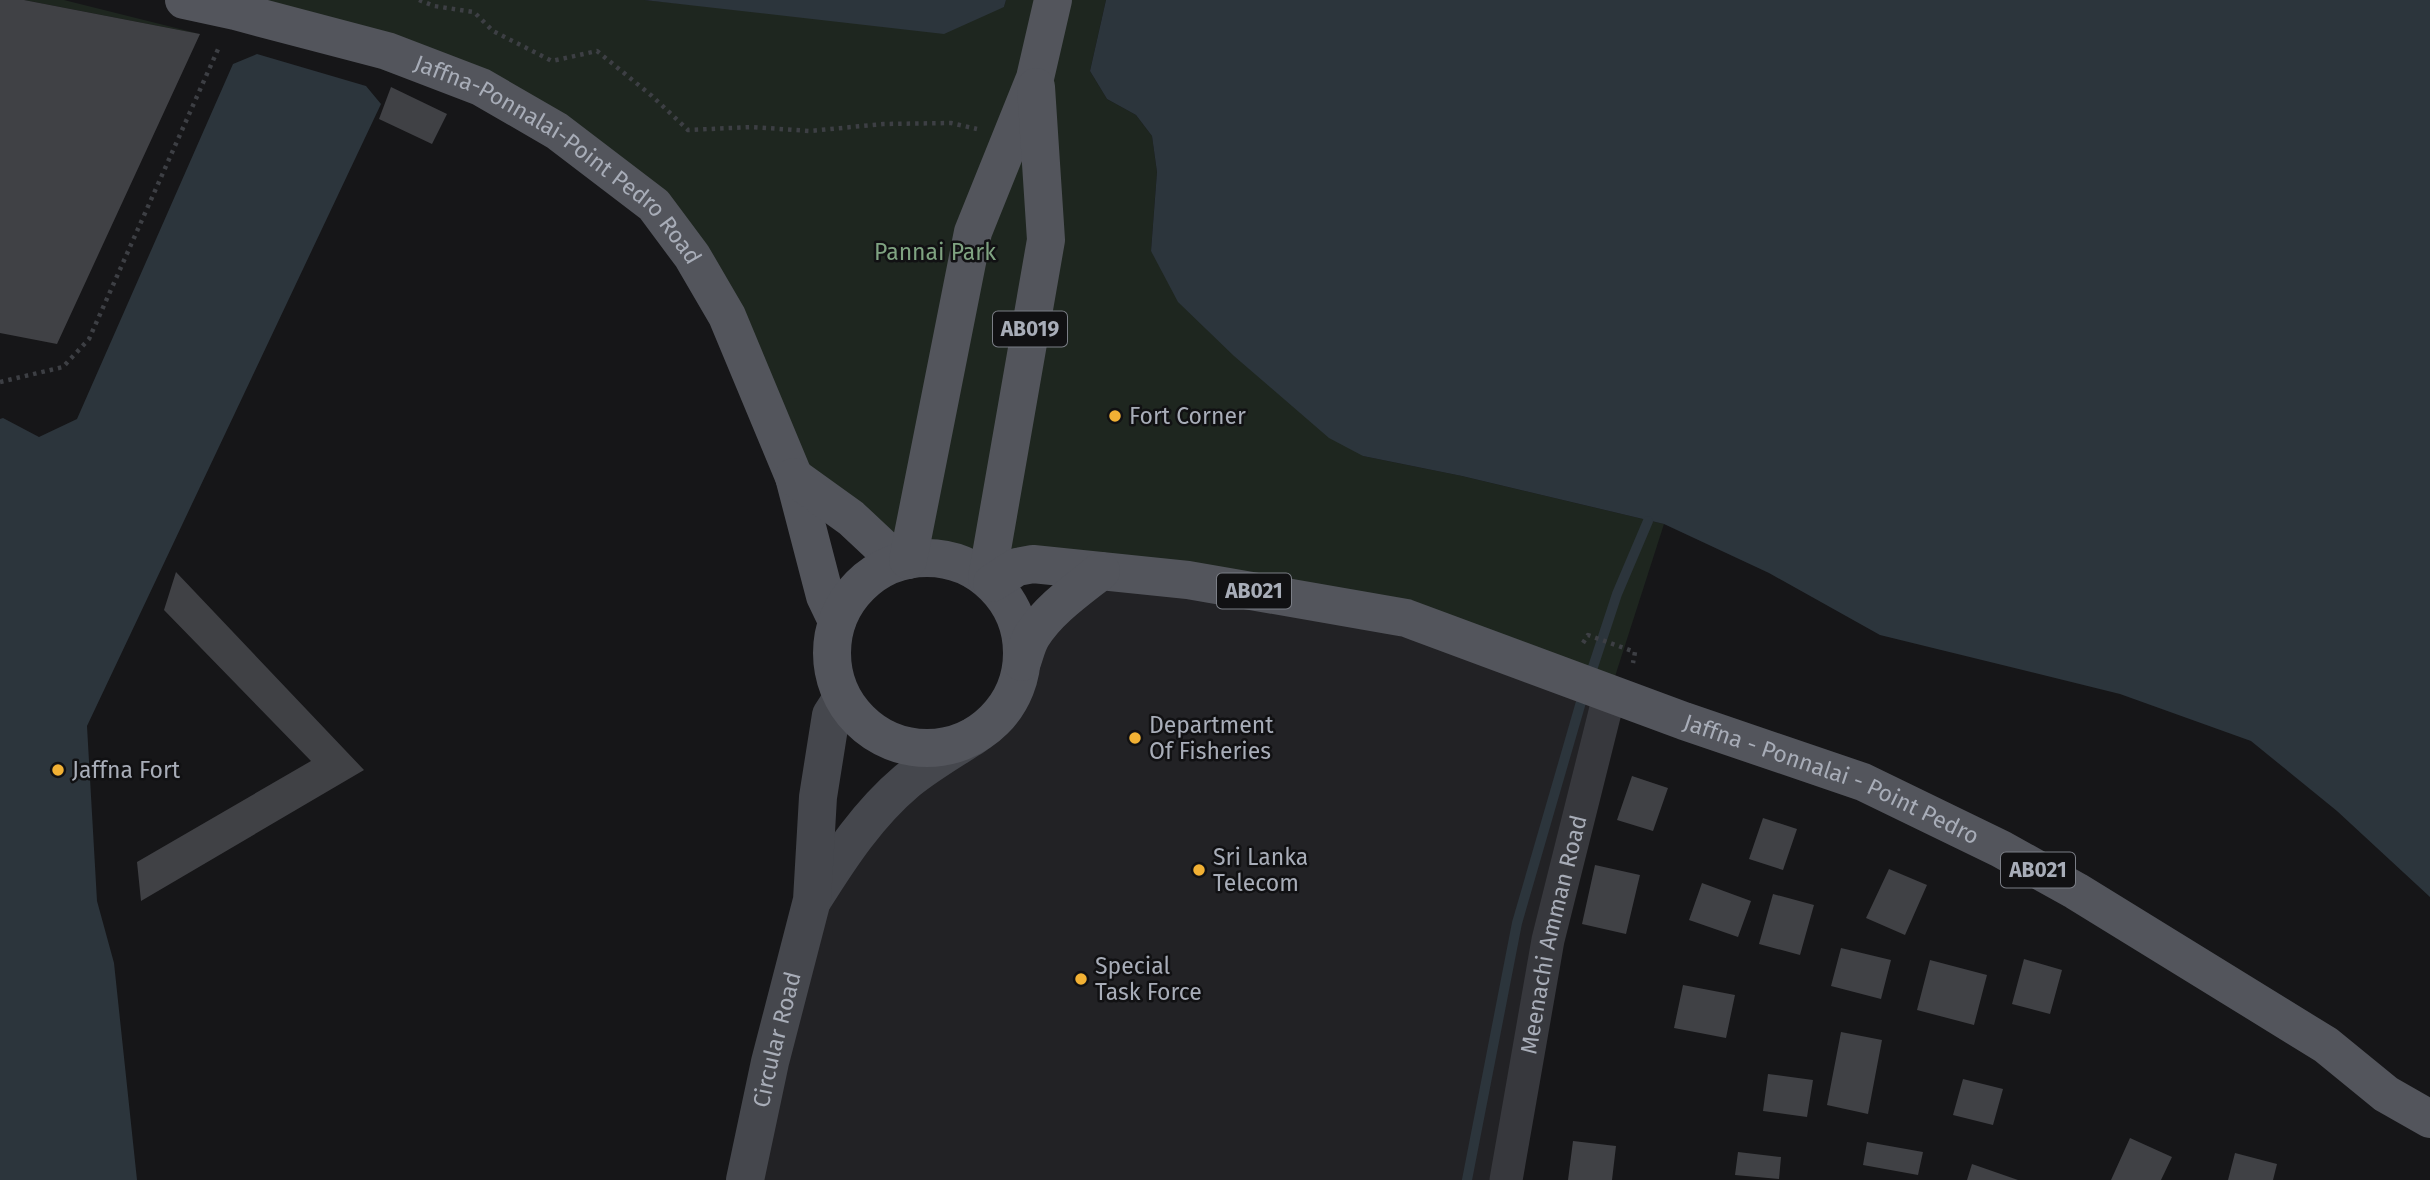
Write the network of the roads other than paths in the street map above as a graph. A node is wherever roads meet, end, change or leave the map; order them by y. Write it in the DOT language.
graph roads {
  1 [pos="184,0"];
  2 [pos="1053,0"];
  3 [pos="1035,78"];
  4 [pos="794,477"];
  5 [pos="903,561"];
  6 [pos="1101,571"];
  7 [pos="989,580"];
  8 [pos="837,621"];
  9 [pos="1022,662"];
  10 [pos="1594,686"];
  11 [pos="842,698"];
  12 [pos="974,736"];
  13 [pos="812,900"];
  14 [pos="2430,1119"];
  15 [pos="745,1180"];
  16 [pos="1506,1180"];
  1 -- 4 [label="main road, Jaffna-Ponnalai-Point Pedro Road"];
  2 -- 3 [label="main road, AB019"];
  3 -- 5 [label="main road, AB019"];
  3 -- 7 [label="main road, AB019"];
  4 -- 5 [label="main road"];
  4 -- 8 [label="main road, Jaffna-Ponnalai-Point Pedro Road"];
  5 -- 7 [label="main road, Circular Road"];
  5 -- 8 [label="main road, Circular Road"];
  6 -- 7 [label="main road, AB021"];
  6 -- 9 [label="main road"];
  6 -- 10 [label="main road, AB021"];
  7 -- 9 [label="main road, Circular Road"];
  8 -- 11 [label="main road, Circular Road"];
  9 -- 12 [label="main road, Circular Road"];
  10 -- 14 [label="main road, Jaffna - Ponnalai - Point Pedro / AB021"];
  10 -- 16 [label="street, Meenachi Amman Road"];
  11 -- 12 [label="main road, Circular Road"];
  11 -- 13 [label="main road, Circular Road"];
  12 -- 13 [label="main road, Circular Road"];
  13 -- 15 [label="main road, Circular Road"];
}
